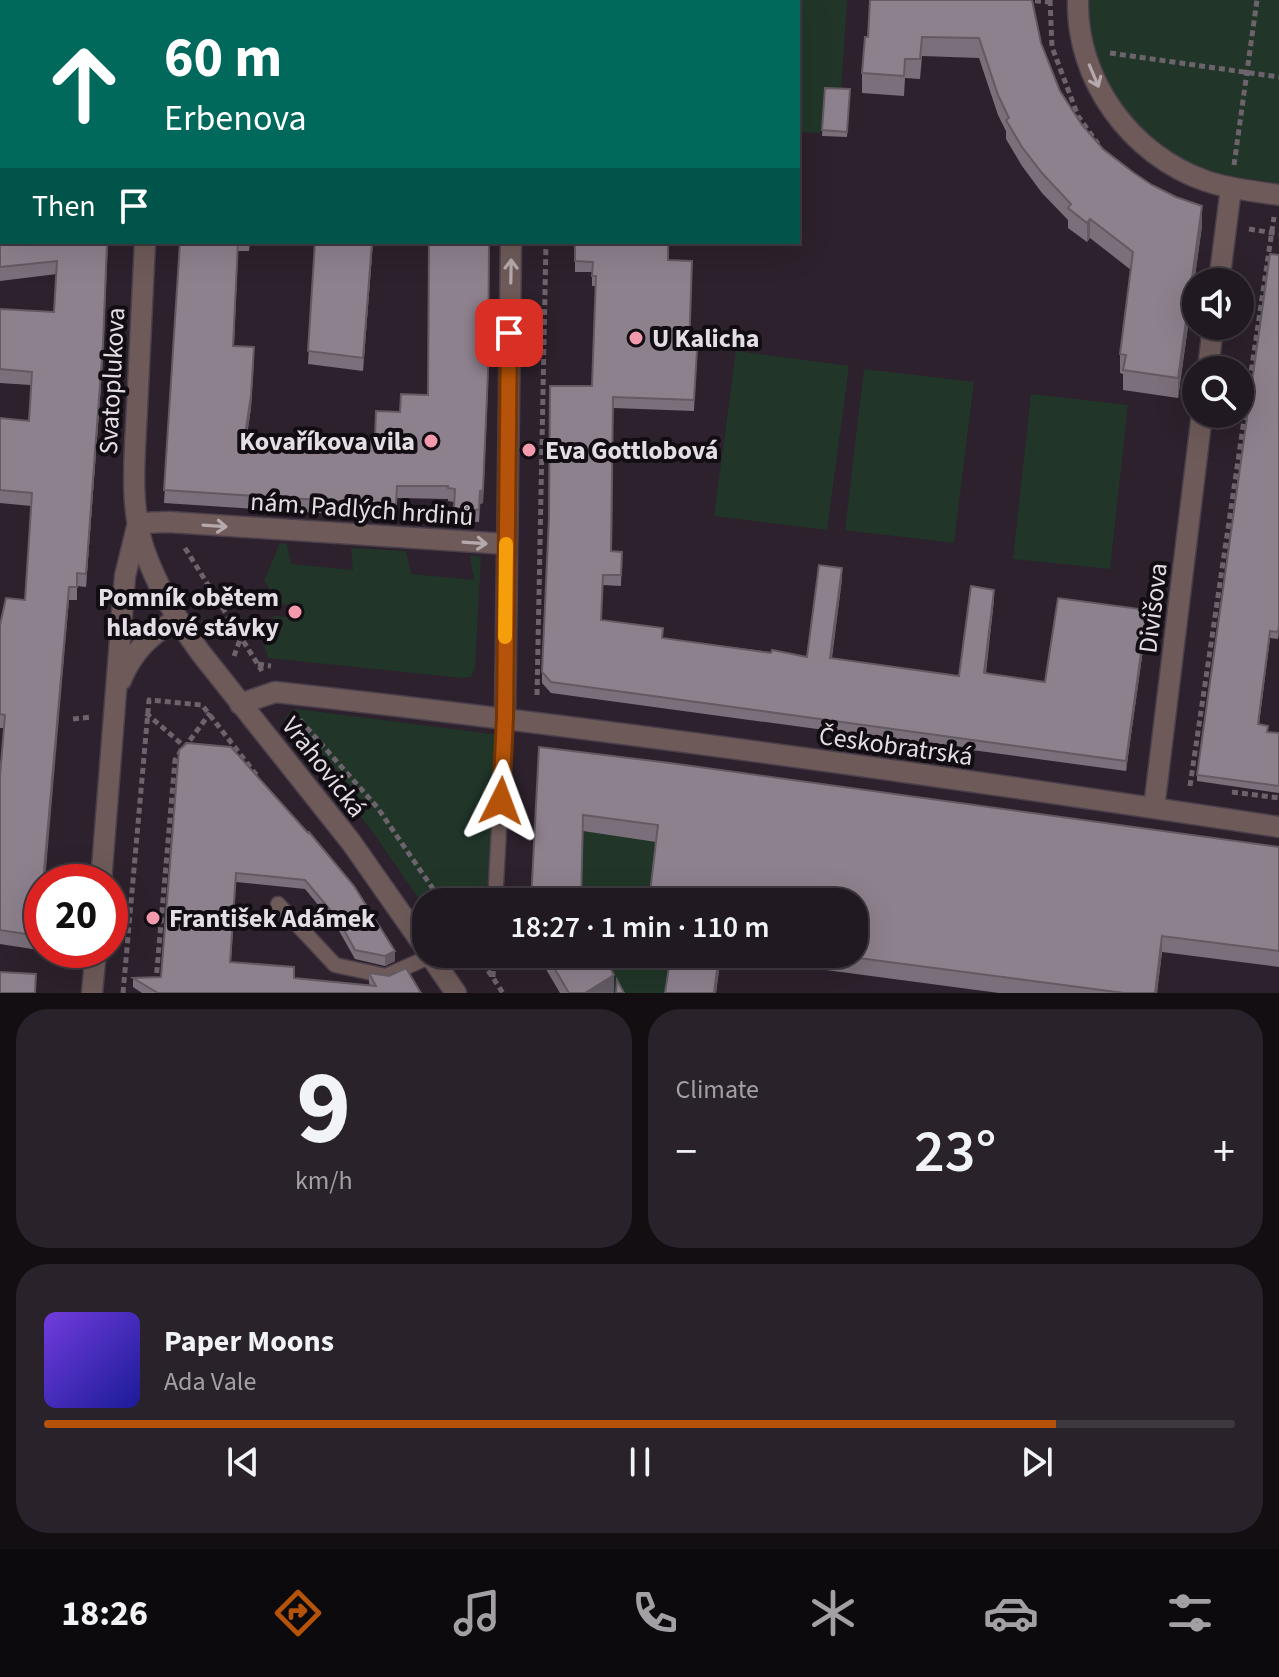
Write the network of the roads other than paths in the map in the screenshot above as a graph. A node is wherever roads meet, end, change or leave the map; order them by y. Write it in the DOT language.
graph roads {
  1 [pos="1078,0"];
  2 [pos="1224,186"];
  3 [pos="1279,194"];
  4 [pos="145,244"];
  5 [pos="511,244"];
  6 [pos="1221,268"];
  7 [pos="1200,428"];
  8 [pos="138,523"];
  9 [pos="506,544"];
  10 [pos="177,619"];
  11 [pos="117,692"];
  12 [pos="240,704"];
  13 [pos="505,717"];
  14 [pos="1154,808"];
  15 [pos="1279,827"];
  16 [pos="103,864"];
  17 [pos="496,884"];
  18 [pos="278,904"];
  19 [pos="412,929"];
  20 [pos="412,962"];
  21 [pos="94,968"];
  22 [pos="439,968"];
  23 [pos="92,993"];
  24 [pos="456,993"];
  1 -- 2 [label="street, one-way"];
  2 -- 3 [label="street"];
  2 -- 6 [label="street"];
  4 -- 8 [label="street, Svatoplukova"];
  9 -- 5 [label="street, one-way"];
  7 -- 14 [label="street, Divišova"];
  8 -- 9 [label="street, nám. Padlých hrdinů, one-way"];
  8 -- 10 [label="street, Svatoplukova"];
  8 -- 11 [label="street, Svatoplukova"];
  9 -- 13 [label="street, nám. Padlých hrdinů"];
  10 -- 11 [label="street, Svatoplukova"];
  10 -- 12 [label="street, Vrahovická"];
  11 -- 16 [label="street, Svatoplukova"];
  12 -- 13 [label="street"];
  12 -- 19 [label="street, Vrahovická"];
  13 -- 14 [label="street, Českobratrská"];
  13 -- 17 [label="lane, nám. Padlých hrdinů"];
  14 -- 15 [label="street, Českobratrská"];
  18 -- 20 [label="lane"];
  21 -- 23 [label="street"];
  22 -- 24 [label="street, Vrahovická"];
}
